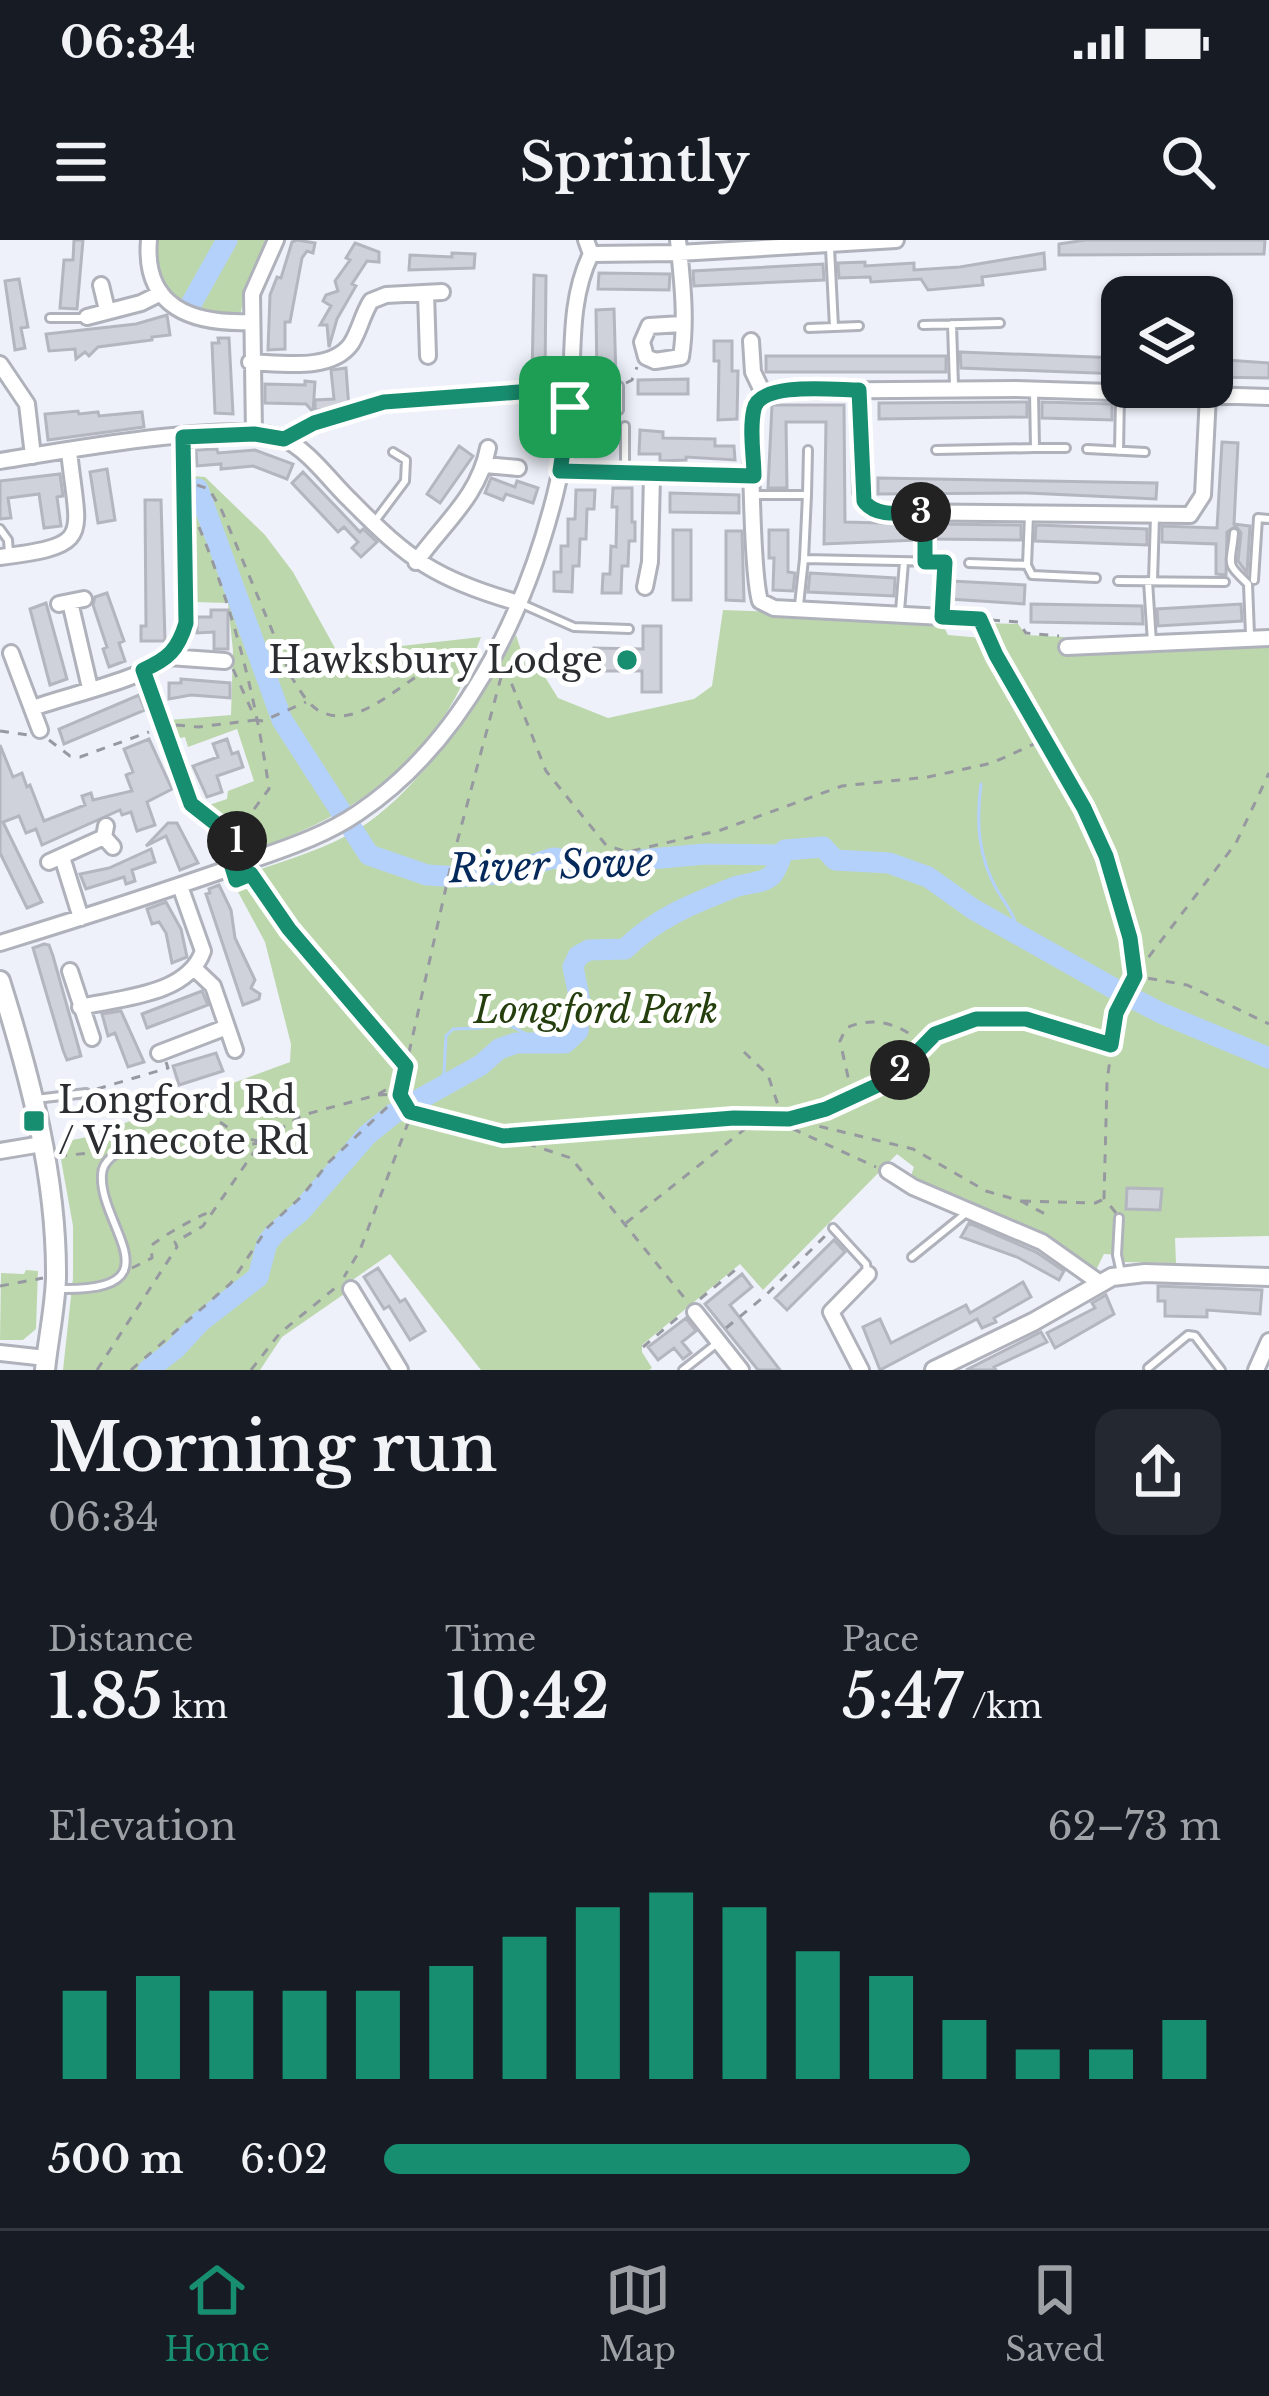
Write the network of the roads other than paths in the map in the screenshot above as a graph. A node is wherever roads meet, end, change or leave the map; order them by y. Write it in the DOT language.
graph roads {
  1 [pos="149,240"];
  2 [pos="276,240"];
  3 [pos="896,240"];
  4 [pos="830,244"];
  5 [pos="679,246"];
  6 [pos="588,247"];
  7 [pos="100,285"];
  8 [pos="161,293"];
  9 [pos="106,310"];
  10 [pos="87,317"];
  11 [pos="50,318"];
  12 [pos="250,322"];
  13 [pos="1000,323"];
  14 [pos="682,324"];
  15 [pos="952,324"];
  16 [pos="923,325"];
  17 [pos="859,326"];
  18 [pos="834,327"];
  19 [pos="809,328"];
  20 [pos="751,341"];
  21 [pos="428,356"];
  22 [pos="250,362"];
  23 [pos="0,364"];
  24 [pos="566,388"];
  25 [pos="954,389"];
  26 [pos="859,390"];
  27 [pos="1034,390"];
  28 [pos="1101,392"];
  29 [pos="764,395"];
  30 [pos="1233,396"];
  31 [pos="1269,398"];
  32 [pos="1120,408"];
  33 [pos="1207,408"];
  34 [pos="619,410"];
  35 [pos="625,426"];
  36 [pos="254,434"];
  37 [pos="183,437"];
  38 [pos="488,448"];
  39 [pos="1035,448"];
  40 [pos="1066,448"];
  41 [pos="1087,449"];
  42 [pos="808,450"];
  43 [pos="936,450"];
  44 [pos="69,451"];
  45 [pos="1119,451"];
  46 [pos="393,452"];
  47 [pos="1145,452"];
  48 [pos="33,456"];
  49 [pos="0,461"];
  50 [pos="485,466"];
  51 [pos="518,468"];
  52 [pos="560,471"];
  53 [pos="625,474"];
  54 [pos="652,475"];
  55 [pos="754,476"];
  56 [pos="754,495"];
  57 [pos="807,495"];
  58 [pos="925,512"];
  59 [pos="1029,513"];
  60 [pos="1155,516"];
  61 [pos="1269,519"];
  62 [pos="373,523"];
  63 [pos="0,529"];
  64 [pos="1234,533"];
  65 [pos="5,557"];
  66 [pos="804,559"];
  67 [pos="416,562"];
  68 [pos="904,562"];
  69 [pos="925,562"];
  70 [pos="969,562"];
  71 [pos="1027,565"];
  72 [pos="1096,578"];
  73 [pos="1244,579"];
  74 [pos="1254,580"];
  75 [pos="1118,581"];
  76 [pos="1150,581"];
  77 [pos="1269,581"];
  78 [pos="1225,582"];
  79 [pos="644,591"];
  80 [pos="71,602"];
  81 [pos="519,603"];
  82 [pos="799,609"];
  83 [pos="899,615"];
  84 [pos="942,617"];
  85 [pos="980,619"];
  86 [pos="629,629"];
  87 [pos="1269,638"];
  88 [pos="1250,639"];
  89 [pos="1152,645"];
  90 [pos="1067,647"];
  91 [pos="11,653"];
  92 [pos="169,657"];
  93 [pos="225,661"];
  94 [pos="143,670"];
  95 [pos="90,688"];
  96 [pos="33,708"];
  97 [pos="40,730"];
  98 [pos="191,804"];
  99 [pos="108,837"];
  100 [pos="180,886"];
  101 [pos="81,918"];
  102 [pos="0,943"];
  103 [pos="195,969"];
  104 [pos="70,971"];
  105 [pos="0,981"];
  106 [pos="80,1007"];
  107 [pos="227,1028"];
  108 [pos="92,1039"];
  109 [pos="235,1050"];
  110 [pos="164,1051"];
  111 [pos="86,1093"];
  112 [pos="35,1100"];
  113 [pos="127,1148"];
  114 [pos="0,1151"];
  115 [pos="43,1151"];
  116 [pos="888,1171"];
  117 [pos="968,1212"];
  118 [pos="1119,1218"];
  119 [pos="833,1228"];
  120 [pos="912,1257"];
  121 [pos="868,1274"];
  122 [pos="1121,1275"];
  123 [pos="1269,1277"];
  124 [pos="1100,1283"];
  125 [pos="55,1284"];
  126 [pos="347,1286"];
  127 [pos="693,1309"];
  128 [pos="717,1339"];
  129 [pos="1269,1341"];
  130 [pos="0,1353"];
  131 [pos="45,1364"];
  132 [pos="1148,1368"];
  133 [pos="400,1370"];
  134 [pos="682,1370"];
  135 [pos="741,1370"];
  136 [pos="861,1370"];
  137 [pos="934,1370"];
  138 [pos="1221,1370"];
  139 [pos="1256,1370"];
  1 -- 8 [label="street"];
  2 -- 12 [label="street"];
  3 -- 4 [label="street"];
  4 -- 5 [label="street"];
  4 -- 18 [label="lane"];
  5 -- 6 [label="street"];
  5 -- 14 [label="street"];
  6 -- 24 [label="street"];
  7 -- 9 [label="street"];
  8 -- 9 [label="street"];
  8 -- 12 [label="street"];
  9 -- 10 [label="street"];
  10 -- 11 [label="lane"];
  12 -- 22 [label="street"];
  13 -- 15 [label="lane"];
  14 -- 14 [label="street"];
  15 -- 16 [label="lane"];
  15 -- 25 [label="lane"];
  17 -- 18 [label="lane"];
  18 -- 19 [label="lane"];
  20 -- 29 [label="street"];
  21 -- 22 [label="street"];
  22 -- 36 [label="street"];
  23 -- 48 [label="street"];
  24 -- 34 [label="lane"];
  24 -- 52 [label="street"];
  25 -- 26 [label="street"];
  25 -- 27 [label="street"];
  26 -- 29 [label="street"];
  26 -- 58 [label="street"];
  27 -- 28 [label="street"];
  27 -- 39 [label="lane"];
  29 -- 55 [label="street"];
  30 -- 31 [label="street"];
  32 -- 45 [label="lane"];
  33 -- 60 [label="street"];
  35 -- 53 [label="lane"];
  36 -- 37 [label="street"];
  36 -- 62 [label="street"];
  37 -- 44 [label="street"];
  37 -- 92 [label="street"];
  38 -- 50 [label="street"];
  39 -- 40 [label="lane"];
  39 -- 43 [label="lane"];
  41 -- 45 [label="lane"];
  42 -- 57 [label="lane"];
  44 -- 48 [label="street"];
  44 -- 65 [label="street"];
  45 -- 47 [label="lane"];
  46 -- 62 [label="lane"];
  48 -- 49 [label="street"];
  50 -- 51 [label="street"];
  50 -- 67 [label="street"];
  52 -- 53 [label="street"];
  52 -- 81 [label="street"];
  53 -- 54 [label="street"];
  54 -- 55 [label="street"];
  54 -- 79 [label="street"];
  55 -- 56 [label="street"];
  56 -- 57 [label="lane"];
  56 -- 82 [label="street"];
  57 -- 66 [label="lane"];
  58 -- 59 [label="street"];
  58 -- 69 [label="lane"];
  59 -- 60 [label="street"];
  59 -- 71 [label="lane"];
  60 -- 76 [label="lane"];
  61 -- 74 [label="lane"];
  62 -- 67 [label="street"];
  63 -- 65 [label="lane"];
  64 -- 73 [label="lane"];
  66 -- 68 [label="lane"];
  66 -- 82 [label="lane"];
  67 -- 81 [label="street"];
  68 -- 69 [label="lane"];
  68 -- 83 [label="lane"];
  69 -- 84 [label="lane"];
  70 -- 71 [label="lane"];
  71 -- 72 [label="lane"];
  73 -- 74 [label="lane"];
  73 -- 88 [label="lane"];
  74 -- 77 [label="lane"];
  75 -- 76 [label="lane"];
  76 -- 78 [label="lane"];
  76 -- 89 [label="lane"];
  80 -- 95 [label="street"];
  81 -- 86 [label="lane"];
  81 -- 100 [label="street"];
  82 -- 83 [label="street"];
  83 -- 84 [label="street"];
  84 -- 85 [label="street"];
  87 -- 88 [label="street"];
  88 -- 89 [label="street"];
  89 -- 90 [label="street"];
  91 -- 96 [label="street"];
  92 -- 93 [label="street"];
  92 -- 94 [label="street"];
  94 -- 95 [label="street"];
  94 -- 98 [label="street"];
  95 -- 96 [label="street"];
  96 -- 97 [label="street"];
  99 -- 101 [label="street"];
  100 -- 101 [label="street"];
  100 -- 103 [label="street"];
  101 -- 102 [label="street"];
  103 -- 106 [label="street"];
  103 -- 107 [label="street"];
  104 -- 106 [label="street"];
  105 -- 112 [label="main road"];
  106 -- 108 [label="street"];
  107 -- 109 [label="street"];
  107 -- 110 [label="street"];
  111 -- 112 [label="lane"];
  112 -- 115 [label="main road"];
  113 -- 125 [label="lane"];
  114 -- 115 [label="street"];
  115 -- 125 [label="main road"];
  116 -- 117 [label="street"];
  117 -- 120 [label="lane"];
  117 -- 124 [label="street"];
  118 -- 122 [label="lane"];
  119 -- 121 [label="lane"];
  121 -- 136 [label="street"];
  122 -- 123 [label="street"];
  122 -- 124 [label="street"];
  124 -- 137 [label="street"];
  125 -- 131 [label="main road"];
  126 -- 133 [label="street"];
  127 -- 128 [label="street"];
  128 -- 134 [label="lane"];
  128 -- 135 [label="street"];
  129 -- 139 [label="street"];
  130 -- 131 [label="street"];
  132 -- 138 [label="lane"];
}
